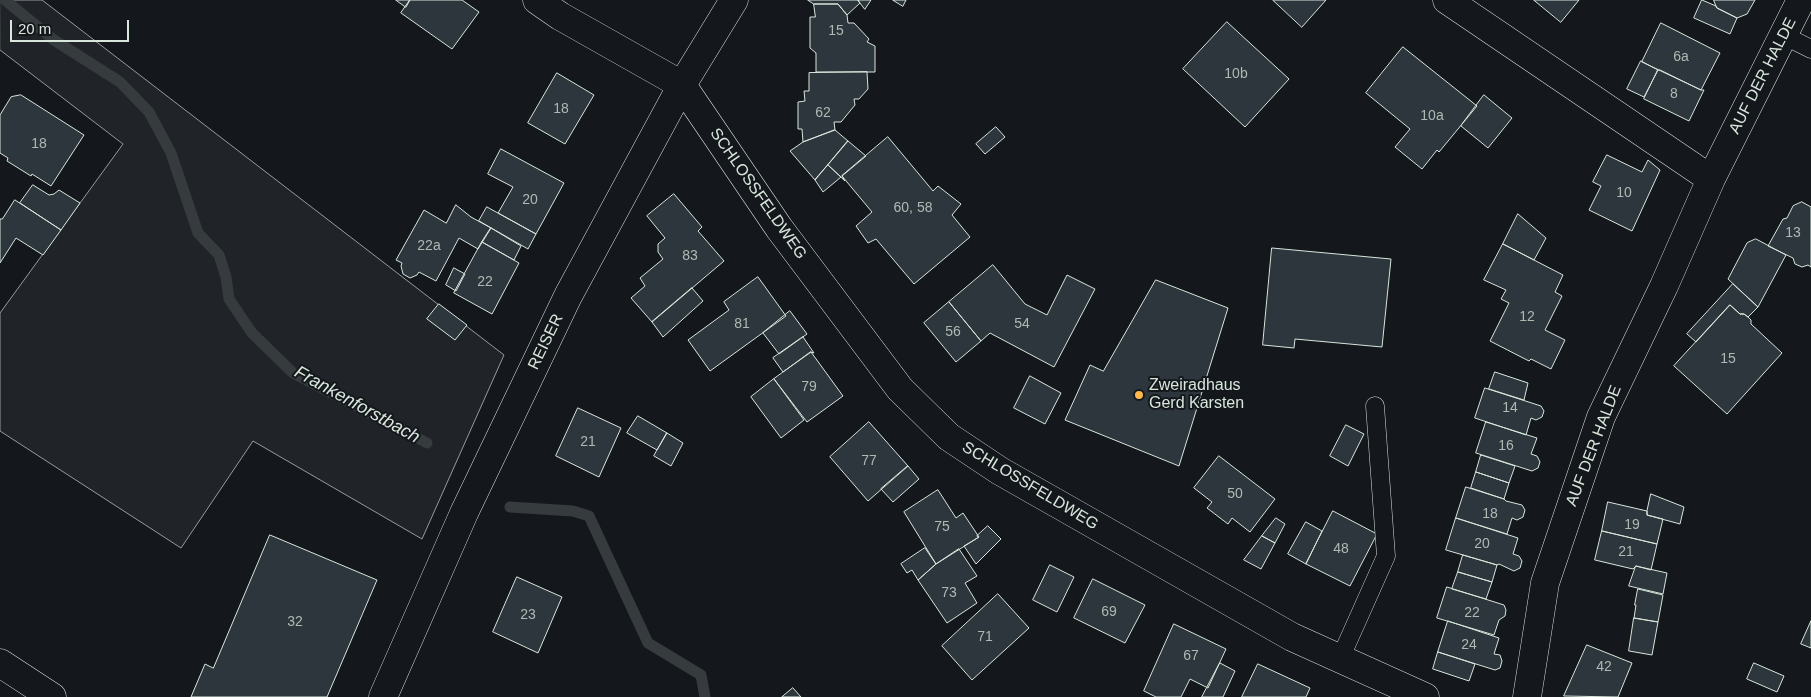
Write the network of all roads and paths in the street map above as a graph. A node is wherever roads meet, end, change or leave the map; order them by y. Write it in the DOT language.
graph roads {
  1 [pos="537,0"];
  2 [pos="734,0"];
  3 [pos="1447,0"];
  4 [pos="1801,0"];
  5 [pos="1784,35"];
  6 [pos="1811,49"];
  7 [pos="682,85"];
  8 [pos="1711,179"];
  9 [pos="1375,406"];
  10 [pos="1340,659"];
  11 [pos="0,663"];
  12 [pos="52,697"];
  13 [pos="383,697"];
  14 [pos="1425,697"];
  15 [pos="1527,697"];
  1 -- 7 [label="street"];
  2 -- 7 [label="street, REISER"];
  3 -- 8 [label="street"];
  4 -- 5 [label="street, AUF DER HALDE"];
  5 -- 6 [label="lane"];
  5 -- 8 [label="street, AUF DER HALDE"];
  7 -- 10 [label="street, SCHLOSSFELDWEG"];
  7 -- 13 [label="street, REISER"];
  8 -- 15 [label="street, AUF DER HALDE"];
  9 -- 10 [label="lane"];
  10 -- 14 [label="street, SCHLOSSFELDWEG"];
  11 -- 12 [label="street"];
}
